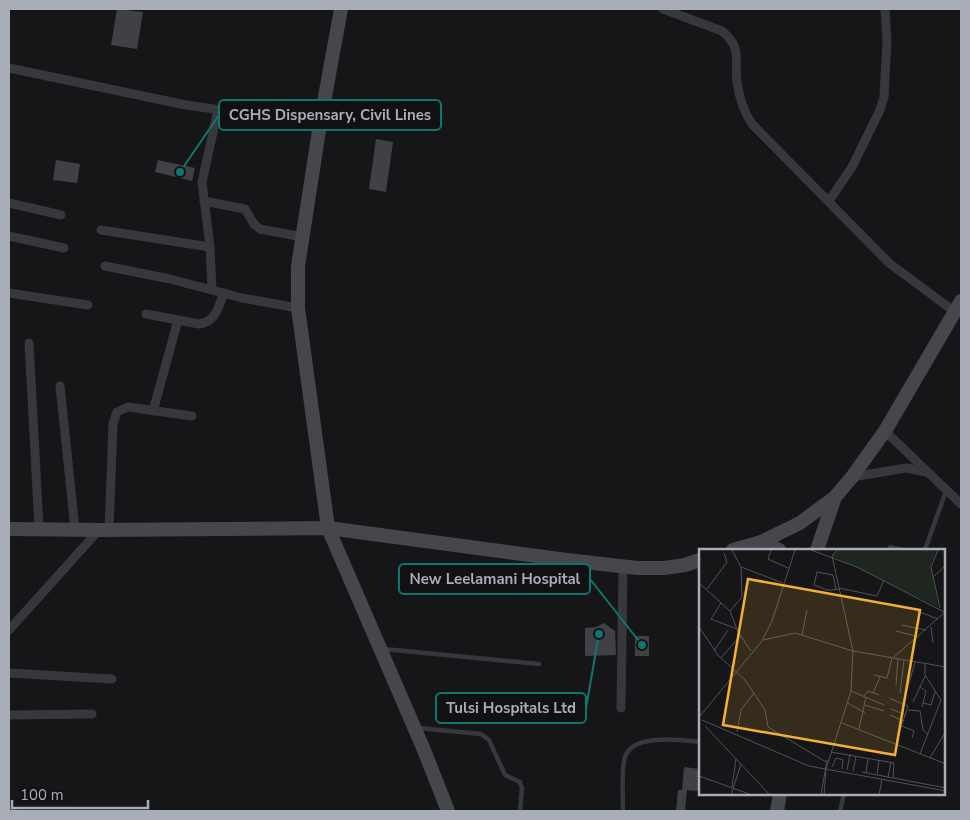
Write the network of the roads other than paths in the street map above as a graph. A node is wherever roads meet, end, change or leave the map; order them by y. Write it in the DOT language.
graph roads {
  1 [pos="341,9"];
  2 [pos="663,9"];
  3 [pos="885,9"];
  4 [pos="9,68"];
  5 [pos="218,110"];
  6 [pos="320,124"];
  7 [pos="204,201"];
  8 [pos="829,201"];
  9 [pos="9,203"];
  10 [pos="61,215"];
  11 [pos="101,230"];
  12 [pos="9,236"];
  13 [pos="303,237"];
  14 [pos="210,247"];
  15 [pos="64,248"];
  16 [pos="105,266"];
  17 [pos="212,290"];
  18 [pos="9,293"];
  19 [pos="224,293"];
  20 [pos="88,306"];
  21 [pos="298,308"];
  22 [pos="959,310"];
  23 [pos="146,314"];
  24 [pos="178,320"];
  25 [pos="29,343"];
  26 [pos="60,386"];
  27 [pos="153,411"];
  28 [pos="192,416"];
  29 [pos="885,431"];
  30 [pos="929,473"];
  31 [pos="852,478"];
  32 [pos="947,490"];
  33 [pos="835,497"];
  34 [pos="961,504"];
  35 [pos="39,528"];
  36 [pos="328,528"];
  37 [pos="9,529"];
  38 [pos="75,529"];
  39 [pos="104,530"];
  40 [pos="761,542"];
  41 [pos="890,547"];
  42 [pos="736,549"];
  43 [pos="777,549"];
  44 [pos="817,549"];
  45 [pos="899,549"];
  46 [pos="924,549"];
  47 [pos="699,560"];
  48 [pos="623,566"];
  49 [pos="9,630"];
  50 [pos="380,648"];
  51 [pos="539,664"];
  52 [pos="9,673"];
  53 [pos="112,679"];
  54 [pos="621,708"];
  55 [pos="92,714"];
  56 [pos="9,715"];
  57 [pos="414,727"];
  58 [pos="699,742"];
  59 [pos="780,795"];
  60 [pos="844,795"];
  61 [pos="9,810"];
  62 [pos="13,811"];
  63 [pos="448,811"];
  64 [pos="520,811"];
  65 [pos="623,811"];
  66 [pos="777,811"];
  67 [pos="840,811"];
  1 -- 6 [label="street"];
  2 -- 8 [label="street"];
  3 -- 8 [label="street"];
  4 -- 5 [label="street"];
  5 -- 6 [label="street"];
  5 -- 7 [label="street"];
  6 -- 13 [label="street"];
  7 -- 13 [label="street"];
  7 -- 14 [label="street"];
  8 -- 22 [label="street"];
  9 -- 10 [label="street"];
  11 -- 14 [label="street"];
  12 -- 15 [label="street"];
  13 -- 21 [label="street"];
  14 -- 17 [label="street"];
  16 -- 17 [label="street"];
  17 -- 19 [label="street"];
  18 -- 20 [label="street"];
  19 -- 21 [label="street"];
  19 -- 24 [label="street"];
  21 -- 36 [label="street"];
  22 -- 29 [label="street"];
  23 -- 24 [label="street"];
  24 -- 27 [label="street"];
  25 -- 35 [label="street"];
  26 -- 38 [label="street"];
  27 -- 28 [label="street"];
  27 -- 39 [label="street"];
  29 -- 30 [label="street"];
  29 -- 31 [label="street"];
  30 -- 31 [label="street"];
  30 -- 32 [label="street"];
  31 -- 33 [label="street"];
  32 -- 34 [label="street"];
  32 -- 46 [label="lane"];
  33 -- 40 [label="street"];
  33 -- 44 [label="street"];
  35 -- 37 [label="street"];
  35 -- 38 [label="street"];
  36 -- 39 [label="street"];
  36 -- 48 [label="street"];
  36 -- 50 [label="street"];
  38 -- 39 [label="street"];
  39 -- 49 [label="street"];
  40 -- 42 [label="street"];
  40 -- 43 [label="street"];
  41 -- 45 [label="lane"];
  47 -- 48 [label="street"];
  48 -- 54 [label="street"];
  50 -- 51 [label="lane"];
  50 -- 57 [label="street"];
  52 -- 53 [label="street"];
  55 -- 56 [label="street"];
  57 -- 63 [label="street"];
  57 -- 64 [label="lane"];
  58 -- 65 [label="lane"];
  59 -- 66 [label="street"];
  60 -- 67 [label="lane"];
  61 -- 62 [label="street"];
}
